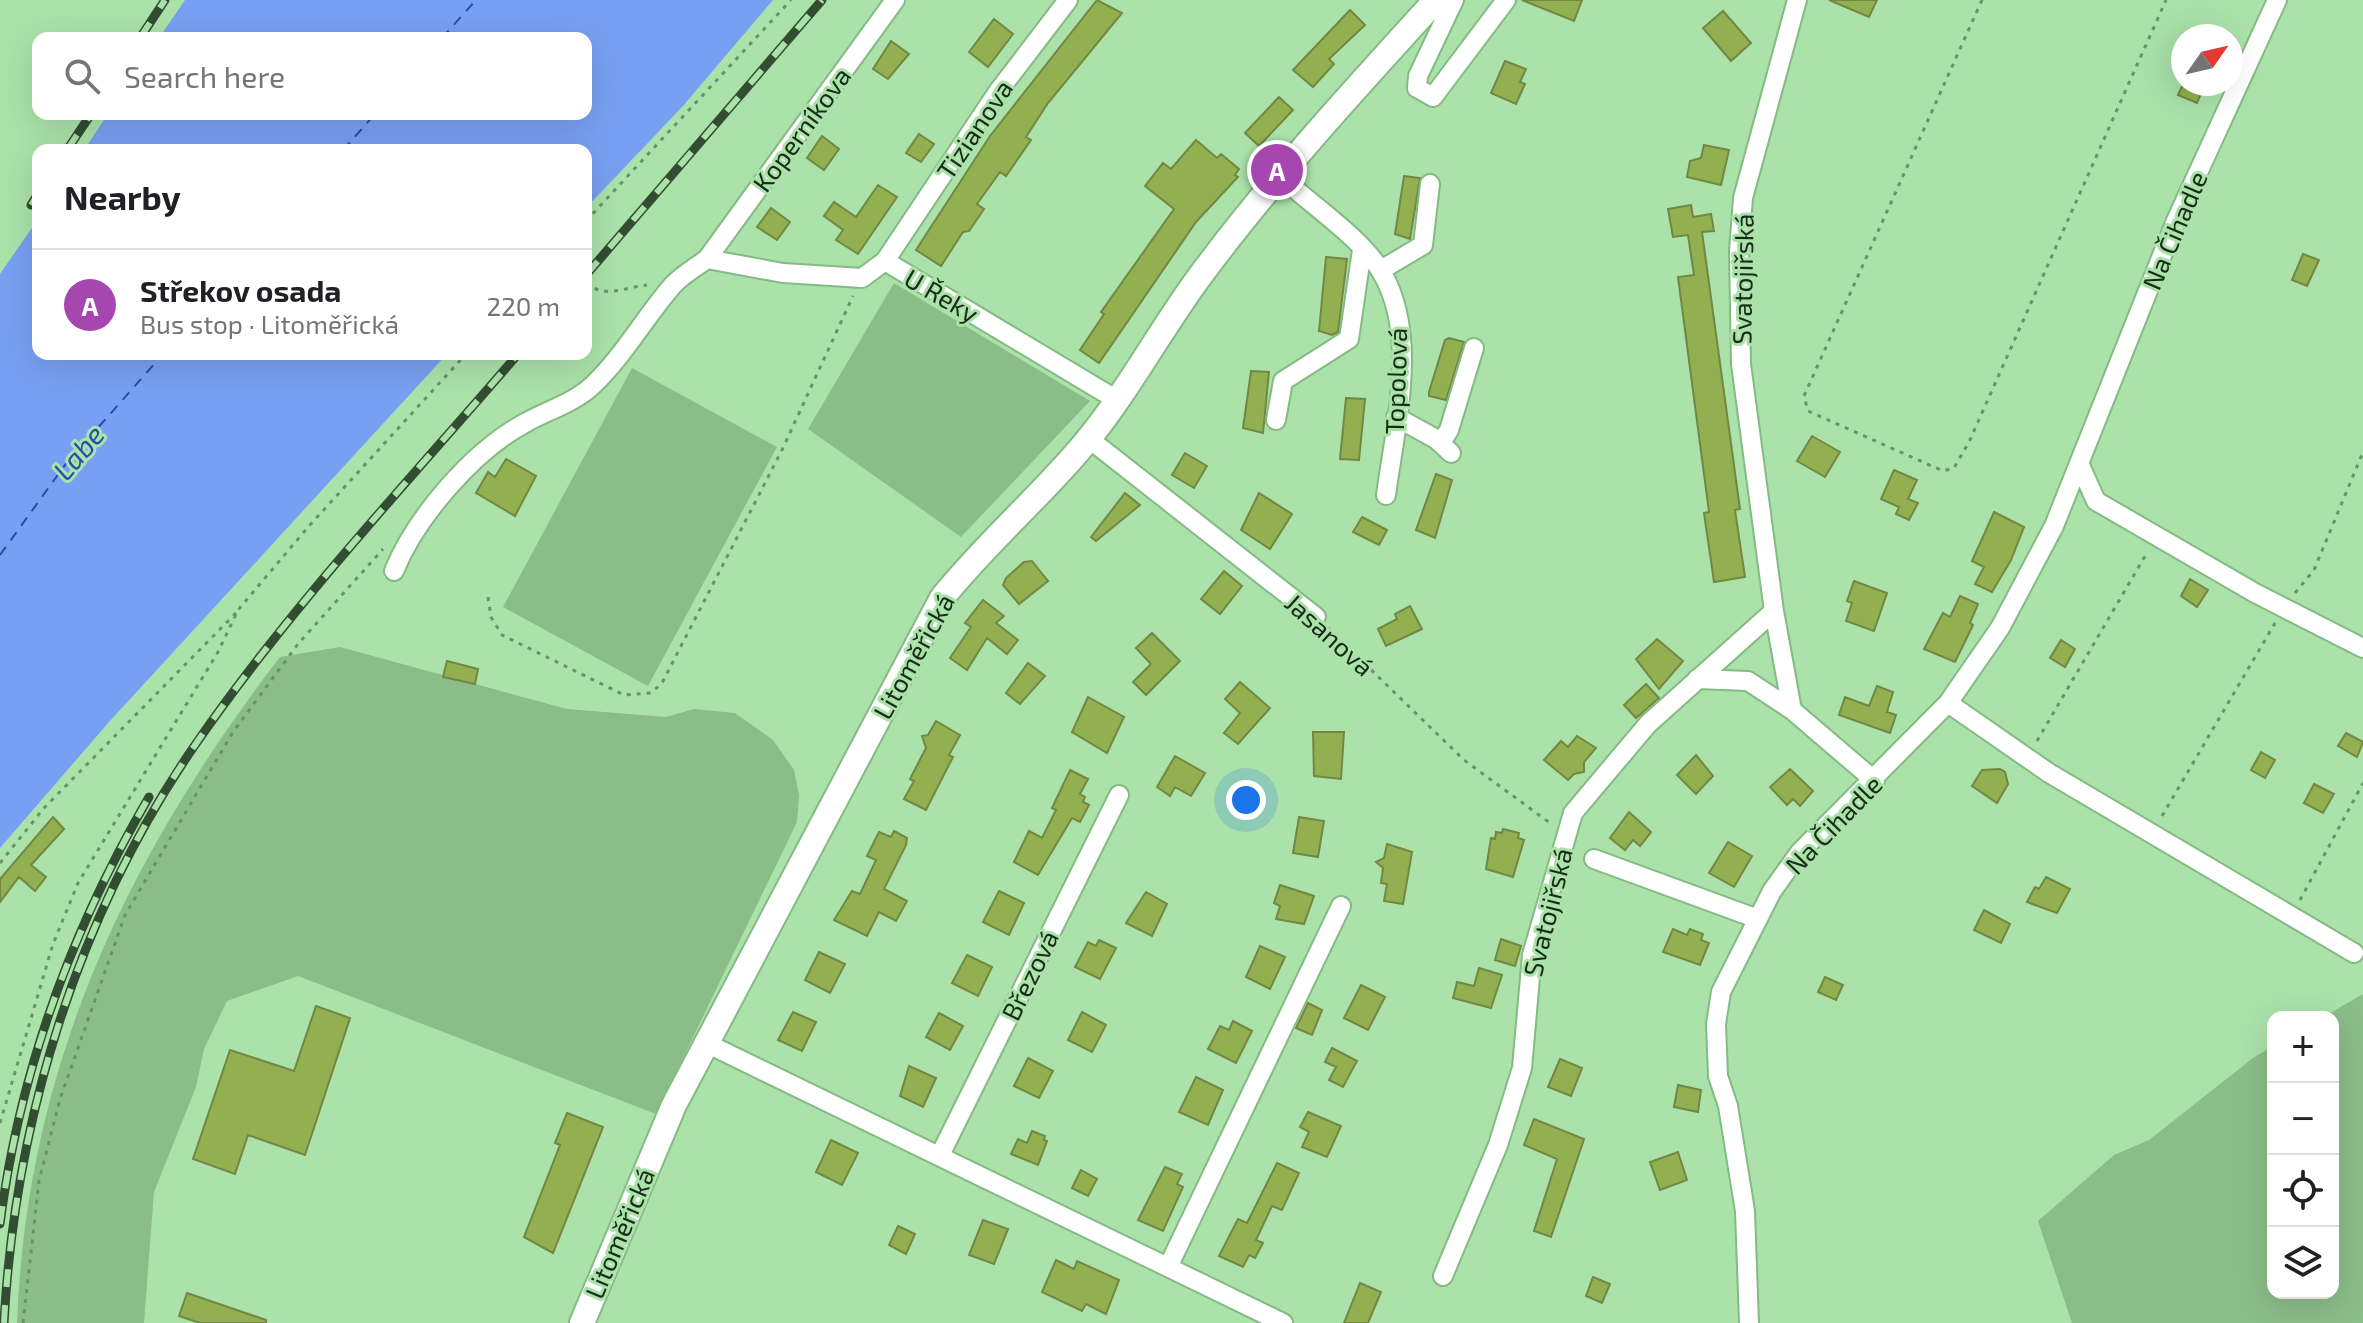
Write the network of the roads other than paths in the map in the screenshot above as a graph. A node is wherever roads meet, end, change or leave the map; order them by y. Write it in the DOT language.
graph roads {
  1 [pos="895,0"];
  2 [pos="1068,0"];
  3 [pos="1436,0"];
  4 [pos="1454,0"];
  5 [pos="1506,0"];
  6 [pos="1797,0"];
  7 [pos="2277,0"];
  8 [pos="1280,176"];
  9 [pos="1430,184"];
  10 [pos="1362,250"];
  11 [pos="707,259"];
  12 [pos="885,261"];
  13 [pos="1381,270"];
  14 [pos="1474,348"];
  15 [pos="1117,400"];
  16 [pos="1396,417"];
  17 [pos="1276,420"];
  18 [pos="1088,438"];
  19 [pos="2079,463"];
  20 [pos="1386,495"];
  21 [pos="394,571"];
  22 [pos="1774,611"];
  23 [pos="1316,617"];
  24 [pos="2363,648"];
  25 [pos="1697,679"];
  26 [pos="1948,703"];
  27 [pos="1792,710"];
  28 [pos="1875,781"];
  29 [pos="1119,795"];
  30 [pos="1594,859"];
  31 [pos="1341,906"];
  32 [pos="1758,919"];
  33 [pos="2354,953"];
  34 [pos="708,1044"];
  35 [pos="940,1155"];
  36 [pos="1169,1265"];
  37 [pos="1443,1276"];
  38 [pos="582,1323"];
  39 [pos="1283,1323"];
  40 [pos="1749,1323"];
  1 -- 11 [label="street, Koperníkova"];
  2 -- 12 [label="street, Tizianova"];
  3 -- 8 [label="main road, Litoměřická"];
  4 -- 5 [label="street"];
  6 -- 22 [label="street, Svatojiřská"];
  7 -- 19 [label="street, Na Čihadle"];
  8 -- 10 [label="street, Topolová"];
  8 -- 15 [label="main road, Litoměřická"];
  9 -- 13 [label="street"];
  10 -- 13 [label="street, Topolová"];
  10 -- 17 [label="street, Topolová"];
  11 -- 12 [label="street, U Řeky"];
  11 -- 21 [label="street, Koperníkova"];
  12 -- 15 [label="street, U Řeky"];
  13 -- 16 [label="street, Topolová"];
  14 -- 16 [label="street"];
  15 -- 18 [label="main road, Litoměřická"];
  16 -- 20 [label="street, Topolová"];
  18 -- 23 [label="street, Jasanová"];
  18 -- 34 [label="main road, Litoměřická"];
  19 -- 24 [label="street"];
  19 -- 26 [label="street, Na Čihadle"];
  22 -- 25 [label="street, Svatojiřská"];
  22 -- 27 [label="street, Svatojiřská"];
  25 -- 27 [label="street"];
  25 -- 37 [label="street, Svatojiřská"];
  26 -- 28 [label="street, Na Čihadle"];
  26 -- 33 [label="street"];
  27 -- 28 [label="street"];
  28 -- 32 [label="street, Na Čihadle"];
  29 -- 35 [label="street, Březová"];
  30 -- 32 [label="street"];
  31 -- 36 [label="street"];
  32 -- 40 [label="street, Na Čihadle"];
  34 -- 35 [label="street"];
  34 -- 38 [label="main road, Litoměřická"];
  35 -- 36 [label="street"];
  36 -- 39 [label="street"];
}
